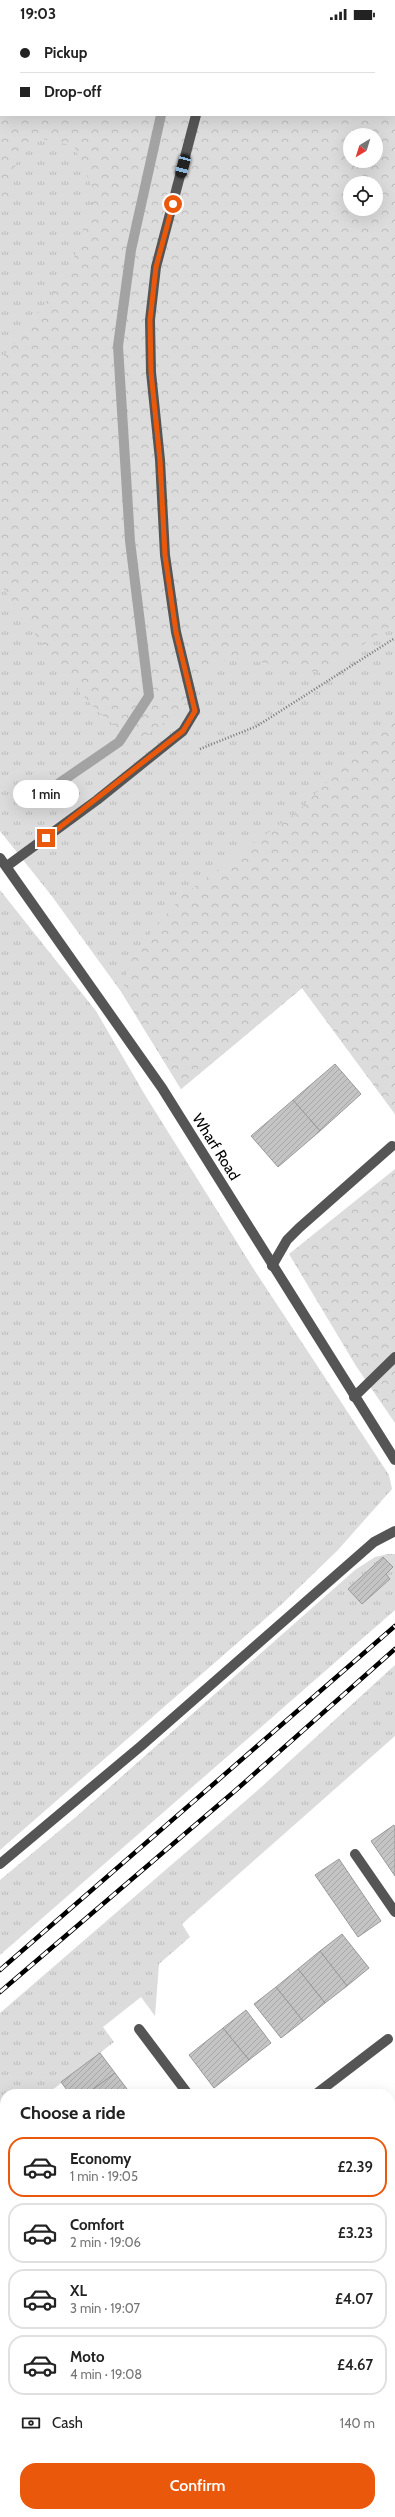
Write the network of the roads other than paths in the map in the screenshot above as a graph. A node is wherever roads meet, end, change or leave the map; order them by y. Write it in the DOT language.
graph roads {
  1 [pos="196,116"];
  2 [pos="0,858"];
  3 [pos="7,866"];
  4 [pos="392,1146"];
  5 [pos="272,1266"];
  6 [pos="395,1357"];
  7 [pos="354,1397"];
  8 [pos="395,1460"];
  9 [pos="395,1531"];
  10 [pos="355,1854"];
  11 [pos="0,1864"];
  12 [pos="395,1912"];
  13 [pos="139,2029"];
  14 [pos="388,2039"];
  15 [pos="184,2089"];
  16 [pos="323,2089"];
  1 -- 3 [label="street"];
  2 -- 3 [label="street, Wharf Road"];
  3 -- 5 [label="street, Wharf Road"];
  4 -- 5 [label="street"];
  5 -- 7 [label="street, Wharf Road"];
  6 -- 7 [label="street"];
  7 -- 8 [label="street, Wharf Road"];
  9 -- 11 [label="street"];
  10 -- 12 [label="street"];
  13 -- 15 [label="street"];
  14 -- 16 [label="street"];
}
